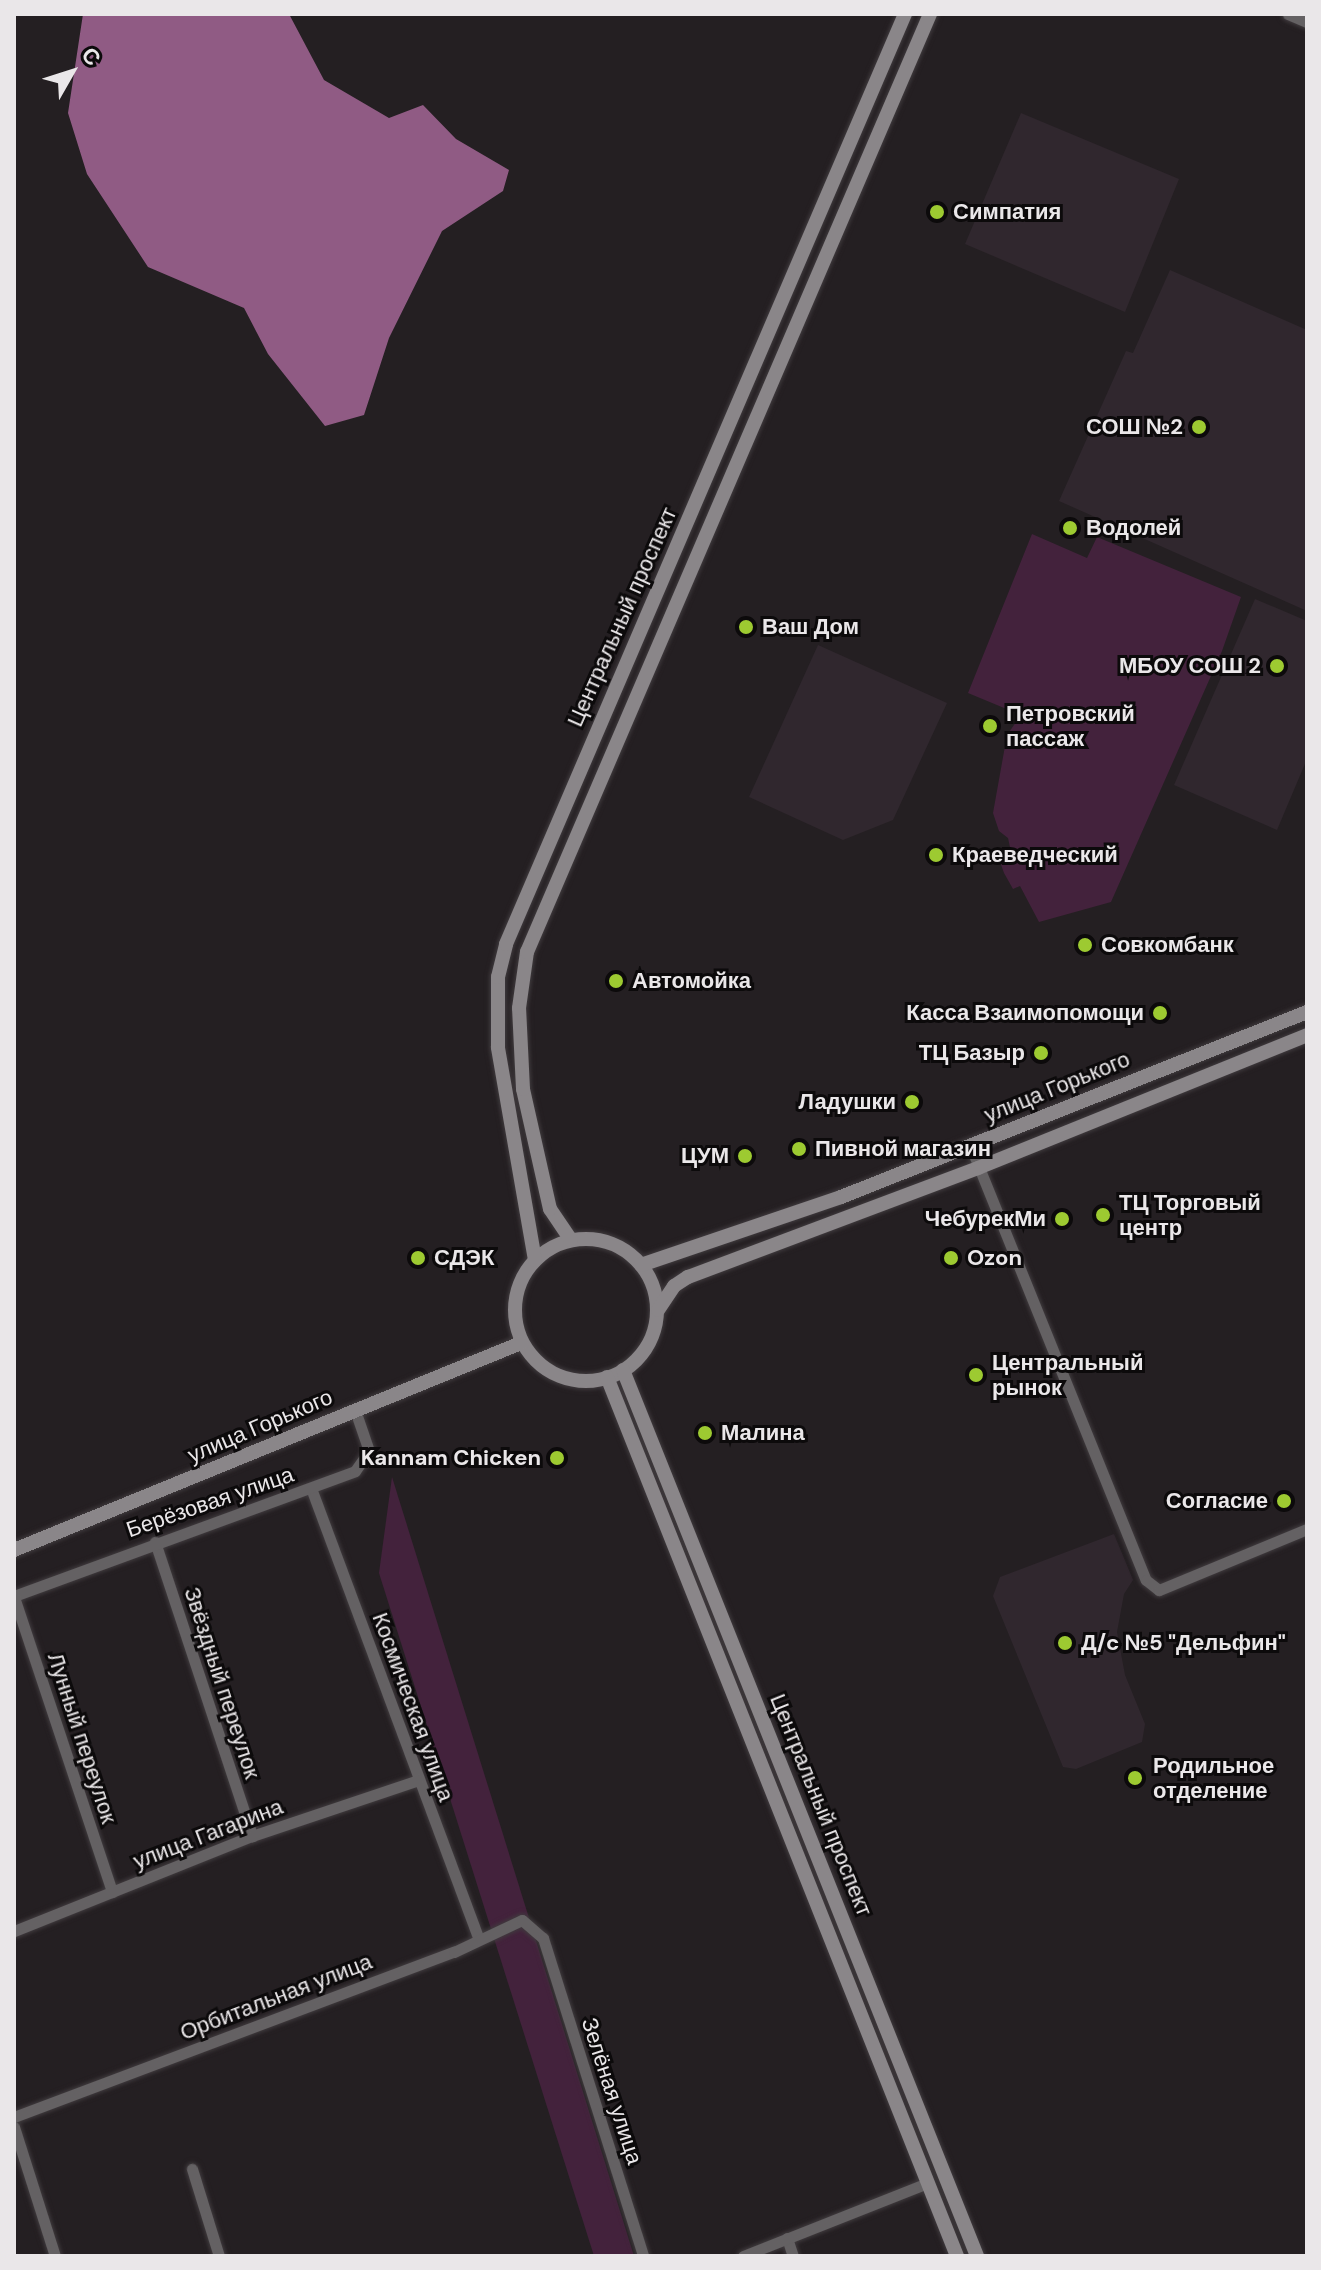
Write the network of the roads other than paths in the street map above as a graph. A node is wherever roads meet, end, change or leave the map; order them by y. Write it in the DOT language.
graph roads {
  1 [pos="905,14"];
  2 [pos="930,14"];
  3 [pos="1288,14"];
  4 [pos="1307,22"];
  5 [pos="678,545"];
  6 [pos="697,554"];
  7 [pos="497,1006"];
  8 [pos="519,1008"];
  9 [pos="1307,1012"];
  10 [pos="1307,1035"];
  11 [pos="970,1145"];
  12 [pos="978,1168"];
  13 [pos="571,1240"];
  14 [pos="535,1260"];
  15 [pos="641,1265"];
  16 [pos="658,1310"];
  17 [pos="521,1343"];
  18 [pos="623,1370"];
  19 [pos="607,1377"];
  20 [pos="355,1410"];
  21 [pos="311,1488"];
  22 [pos="1307,1529"];
  23 [pos="155,1542"];
  24 [pos="14,1550"];
  25 [pos="14,1596"];
  26 [pos="418,1780"];
  27 [pos="252,1836"];
  28 [pos="112,1892"];
  29 [pos="14,1931"];
  30 [pos="543,1938"];
  31 [pos="479,1939"];
  32 [pos="14,2117"];
  33 [pos="14,2127"];
  34 [pos="192,2169"];
  35 [pos="927,2183"];
  36 [pos="787,2238"];
  37 [pos="55,2256"];
  38 [pos="219,2256"];
  39 [pos="643,2256"];
  40 [pos="743,2256"];
  41 [pos="793,2256"];
  42 [pos="957,2256"];
  43 [pos="977,2256"];
  1 -- 5 [label="main road, Центральный проспект"];
  2 -- 6 [label="main road, Центральный проспект"];
  3 -- 4 [label="street"];
  5 -- 6 [label="main road"];
  5 -- 7 [label="main road, Центральный проспект"];
  6 -- 8 [label="main road, Центральный проспект"];
  7 -- 8 [label="main road"];
  7 -- 14 [label="main road, Центральный проспект"];
  8 -- 13 [label="main road, Центральный проспект"];
  9 -- 11 [label="main road, улица Горького"];
  10 -- 12 [label="main road, улица Горького"];
  11 -- 12 [label="street"];
  11 -- 15 [label="main road, улица Горького"];
  12 -- 16 [label="main road, улица Горького"];
  12 -- 22 [label="street"];
  13 -- 14 [label="main road"];
  13 -- 15 [label="main road"];
  14 -- 17 [label="main road"];
  15 -- 16 [label="main road"];
  16 -- 18 [label="main road"];
  17 -- 19 [label="main road"];
  17 -- 20 [label="main road, улица Горького"];
  18 -- 19 [label="main road"];
  18 -- 43 [label="main road, Центральный проспект"];
  19 -- 35 [label="main road, Центральный проспект"];
  20 -- 21 [label="street, Берёзовая улица"];
  20 -- 24 [label="main road, улица Горького"];
  21 -- 23 [label="street, Берёзовая улица"];
  21 -- 26 [label="street, Космическая улица"];
  23 -- 25 [label="street, Берёзовая улица"];
  23 -- 27 [label="street, Звёздный переулок"];
  25 -- 28 [label="street, Лунный переулок"];
  26 -- 27 [label="street, улица Гагарина"];
  26 -- 31 [label="street, Космическая улица"];
  27 -- 28 [label="street, улица Гагарина"];
  28 -- 29 [label="street, улица Гагарина"];
  30 -- 31 [label="street, Орбитальная улица"];
  30 -- 39 [label="street, Зелёная улица"];
  31 -- 32 [label="street, Орбитальная улица"];
  33 -- 37 [label="street"];
  34 -- 38 [label="street"];
  35 -- 36 [label="street"];
  35 -- 42 [label="main road, Центральный проспект"];
  36 -- 40 [label="street"];
  36 -- 41 [label="street"];
}
